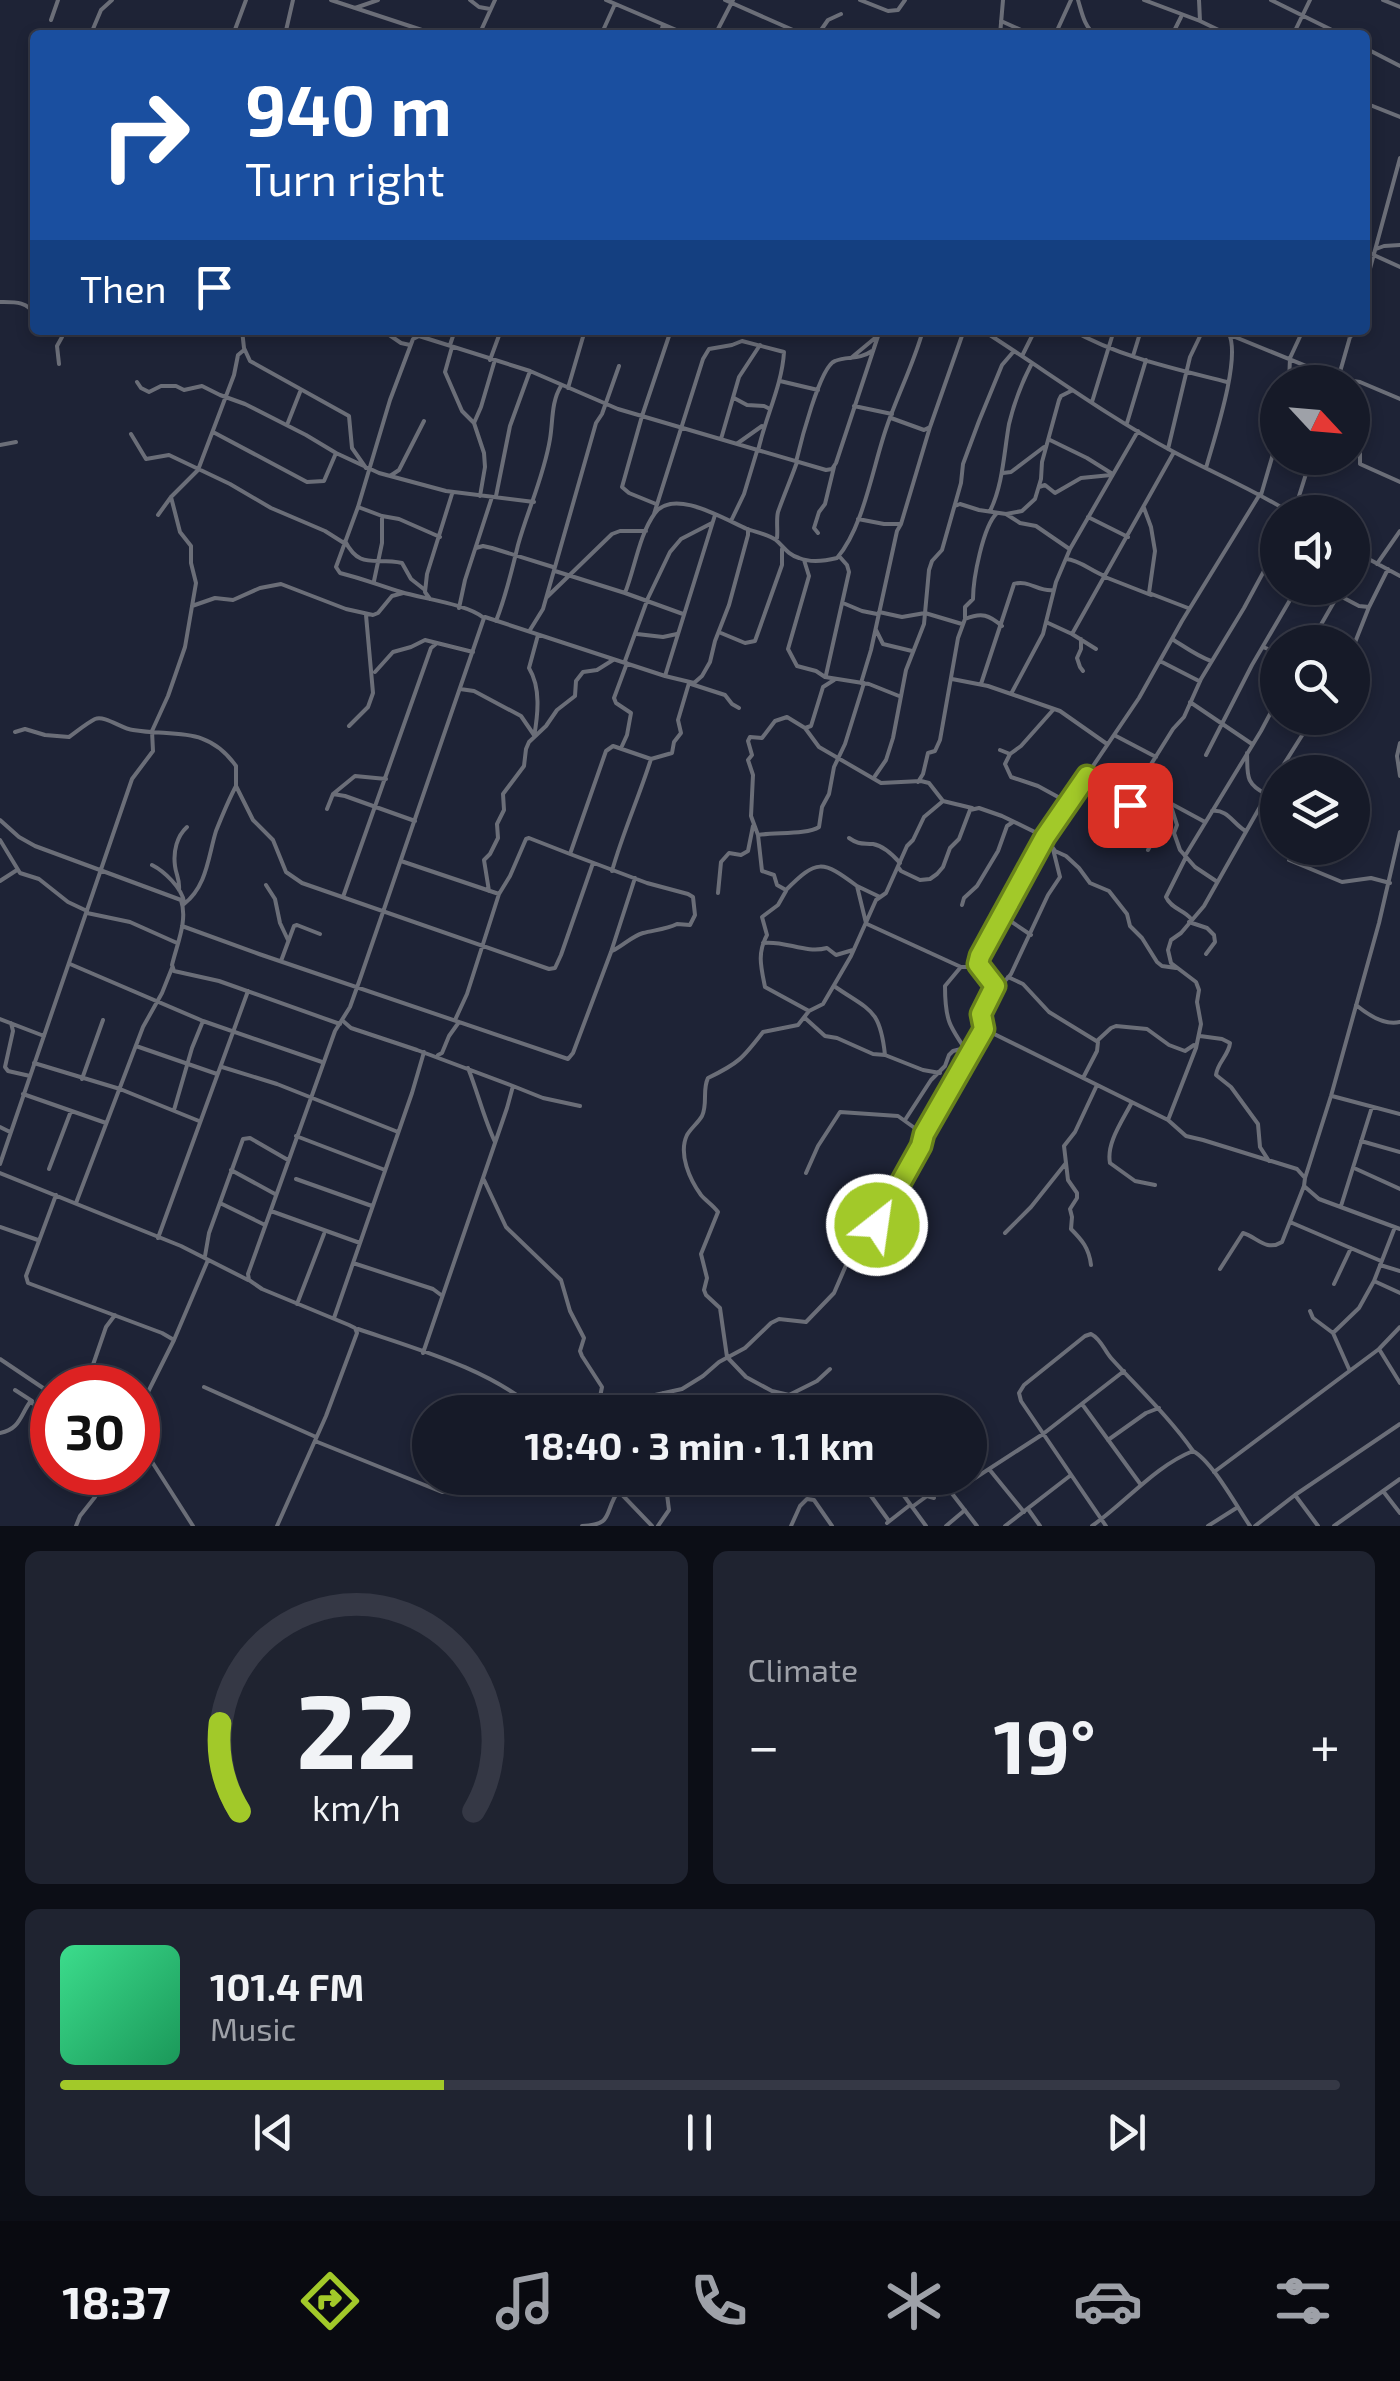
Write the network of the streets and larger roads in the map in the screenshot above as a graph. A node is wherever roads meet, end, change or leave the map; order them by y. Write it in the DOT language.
graph roads {
  1 [pos="58,0"];
  2 [pos="112,0"];
  3 [pos="246,0"];
  4 [pos="293,0"];
  5 [pos="331,0"];
  6 [pos="378,0"];
  7 [pos="470,0"];
  8 [pos="495,0"];
  9 [pos="606,0"];
  10 [pos="725,0"];
  11 [pos="860,0"];
  12 [pos="905,0"];
  13 [pos="1003,0"];
  14 [pos="1071,0"];
  15 [pos="1078,0"];
  16 [pos="1144,0"];
  17 [pos="1199,0"];
  18 [pos="1271,0"];
  19 [pos="1310,0"];
  20 [pos="1384,0"];
  21 [pos="733,1"];
  22 [pos="616,4"];
  23 [pos="1400,7"];
  24 [pos="355,8"];
  25 [pos="490,9"];
  26 [pos="842,14"];
  27 [pos="1182,15"];
  28 [pos="1303,15"];
  29 [pos="52,20"];
  30 [pos="1001,21"];
  31 [pos="1200,21"];
  32 [pos="663,25"];
  33 [pos="93,28"];
  34 [pos="235,30"];
  35 [pos="286,30"];
  36 [pos="412,30"];
  37 [pos="481,30"];
  38 [pos="603,30"];
  39 [pos="662,30"];
  40 [pos="676,30"];
  41 [pos="718,30"];
  42 [pos="793,30"];
  43 [pos="821,30"];
  44 [pos="1000,30"];
  45 [pos="1021,30"];
  46 [pos="1057,30"];
  47 [pos="1090,30"];
  48 [pos="1174,30"];
  49 [pos="1219,30"];
  50 [pos="1296,30"];
  51 [pos="1332,30"];
  52 [pos="1370,51"];
  53 [pos="1400,66"];
  54 [pos="1370,105"];
  55 [pos="1400,117"];
  56 [pos="1400,158"];
  57 [pos="1397,184"];
  58 [pos="1400,245"];
  59 [pos="1370,252"];
  60 [pos="1374,252"];
  61 [pos="1400,267"];
  62 [pos="1370,268"];
  63 [pos="0,302"];
  64 [pos="30,308"];
  65 [pos="62,335"];
  66 [pos="242,335"];
  67 [pos="389,335"];
  68 [pos="414,335"];
  69 [pos="421,335"];
  70 [pos="454,335"];
  71 [pos="500,335"];
  72 [pos="584,335"];
  73 [pos="669,335"];
  74 [pos="876,335"];
  75 [pos="878,335"];
  76 [pos="921,335"];
  77 [pos="962,335"];
  78 [pos="990,335"];
  79 [pos="1032,335"];
  80 [pos="1082,335"];
  81 [pos="1112,335"];
  82 [pos="1140,335"];
  83 [pos="1201,335"];
  84 [pos="1228,335"];
  85 [pos="1232,335"];
  86 [pos="1301,335"];
  87 [pos="1352,335"];
  88 [pos="410,345"];
  89 [pos="760,345"];
  90 [pos="451,346"];
  91 [pos="1107,347"];
  92 [pos="244,350"];
  93 [pos="872,351"];
  94 [pos="1014,351"];
  95 [pos="1022,356"];
  96 [pos="1132,356"];
  97 [pos="1290,358"];
  98 [pos="492,360"];
  99 [pos="849,360"];
  100 [pos="1146,360"];
  101 [pos="1032,363"];
  102 [pos="59,364"];
  103 [pos="1290,365"];
  104 [pos="1306,365"];
  105 [pos="1345,365"];
  106 [pos="618,366"];
  107 [pos="530,372"];
  108 [pos="1188,372"];
  109 [pos="138,382"];
  110 [pos="780,382"];
  111 [pos="1228,382"];
  112 [pos="561,386"];
  113 [pos="1370,386"];
  114 [pos="568,389"];
  115 [pos="300,390"];
  116 [pos="818,390"];
  117 [pos="1071,391"];
  118 [pos="225,397"];
  119 [pos="734,398"];
  120 [pos="1400,399"];
  121 [pos="1092,403"];
  122 [pos="605,404"];
  123 [pos="854,406"];
  124 [pos="770,409"];
  125 [pos="891,415"];
  126 [pos="642,416"];
  127 [pos="424,422"];
  128 [pos="766,422"];
  129 [pos="474,423"];
  130 [pos="1127,424"];
  131 [pos="288,425"];
  132 [pos="682,427"];
  133 [pos="930,428"];
  134 [pos="1138,431"];
  135 [pos="213,432"];
  136 [pos="130,434"];
  137 [pos="721,438"];
  138 [pos="16,442"];
  139 [pos="1049,442"];
  140 [pos="0,445"];
  141 [pos="1171,450"];
  142 [pos="758,451"];
  143 [pos="336,454"];
  144 [pos="796,462"];
  145 [pos="834,467"];
  146 [pos="368,468"];
  147 [pos="1206,468"];
  148 [pos="1370,468"];
  149 [pos="198,470"];
  150 [pos="1000,474"];
  151 [pos="1112,474"];
  152 [pos="1266,475"];
  153 [pos="388,476"];
  154 [pos="1400,482"];
  155 [pos="1038,487"];
  156 [pos="452,492"];
  157 [pos="1260,494"];
  158 [pos="480,496"];
  159 [pos="171,497"];
  160 [pos="493,498"];
  161 [pos="534,502"];
  162 [pos="656,504"];
  163 [pos="955,506"];
  164 [pos="358,507"];
  165 [pos="1144,508"];
  166 [pos="994,512"];
  167 [pos="654,514"];
  168 [pos="1006,514"];
  169 [pos="158,515"];
  170 [pos="715,515"];
  171 [pos="382,516"];
  172 [pos="1088,517"];
  173 [pos="858,519"];
  174 [pos="730,521"];
  175 [pos="712,523"];
  176 [pos="901,524"];
  177 [pos="748,529"];
  178 [pos="646,531"];
  179 [pos="1400,531"];
  180 [pos="818,533"];
  181 [pos="440,537"];
  182 [pos="1128,537"];
  183 [pos="776,540"];
  184 [pos="344,542"];
  185 [pos="476,548"];
  186 [pos="782,549"];
  187 [pos="1070,549"];
  188 [pos="516,556"];
  189 [pos="839,556"];
  190 [pos="1066,559"];
  191 [pos="379,560"];
  192 [pos="804,560"];
  193 [pos="1370,560"];
  194 [pos="1377,564"];
  195 [pos="554,569"];
  196 [pos="1388,570"];
  197 [pos="1400,576"];
  198 [pos="569,577"];
  199 [pos="1105,577"];
  200 [pos="1260,577"];
  201 [pos="374,582"];
  202 [pos="425,590"];
  203 [pos="1054,590"];
  204 [pos="403,593"];
  205 [pos="625,593"];
  206 [pos="1151,595"];
  207 [pos="547,597"];
  208 [pos="430,598"];
  209 [pos="647,601"];
  210 [pos="843,603"];
  211 [pos="1357,605"];
  212 [pos="192,606"];
  213 [pos="1369,607"];
  214 [pos="460,608"];
  215 [pos="1190,609"];
  216 [pos="879,613"];
  217 [pos="683,614"];
  218 [pos="925,614"];
  219 [pos="366,615"];
  220 [pos="483,616"];
  221 [pos="496,622"];
  222 [pos="964,622"];
  223 [pos="1046,622"];
  224 [pos="1362,625"];
  225 [pos="1002,626"];
  226 [pos="875,629"];
  227 [pos="529,631"];
  228 [pos="719,632"];
  229 [pos="636,634"];
  230 [pos="677,634"];
  231 [pos="1072,634"];
  232 [pos="538,636"];
  233 [pos="1080,639"];
  234 [pos="1172,639"];
  235 [pos="437,643"];
  236 [pos="1096,649"];
  237 [pos="912,651"];
  238 [pos="474,652"];
  239 [pos="1260,652"];
  240 [pos="614,658"];
  241 [pos="1211,660"];
  242 [pos="1160,661"];
  243 [pos="626,663"];
  244 [pos="1084,671"];
  245 [pos="466,674"];
  246 [pos="665,676"];
  247 [pos="825,676"];
  248 [pos="373,677"];
  249 [pos="836,679"];
  250 [pos="952,679"];
  251 [pos="1200,681"];
  252 [pos="690,683"];
  253 [pos="862,683"];
  254 [pos="982,684"];
  255 [pos="460,689"];
  256 [pos="474,691"];
  257 [pos="1011,694"];
  258 [pos="902,698"];
  259 [pos="1190,702"];
  260 [pos="739,708"];
  261 [pos="1053,710"];
  262 [pos="1222,722"];
  263 [pos="349,726"];
  264 [pos="805,728"];
  265 [pos="152,730"];
  266 [pos="1260,731"];
  267 [pos="15,732"];
  268 [pos="1115,735"];
  269 [pos="534,736"];
  270 [pos="1400,743"];
  271 [pos="1108,744"];
  272 [pos="1252,744"];
  273 [pos="621,748"];
  274 [pos="1000,750"];
  275 [pos="1247,753"];
  276 [pos="1010,754"];
  277 [pos="1206,755"];
  278 [pos="1156,756"];
  279 [pos="838,757"];
  280 [pos="650,759"];
  281 [pos="1087,776"];
  282 [pos="1400,776"];
  283 [pos="386,778"];
  284 [pos="874,778"];
  285 [pos="1094,780"];
  286 [pos="918,782"];
  287 [pos="236,786"];
  288 [pos="1138,786"];
  289 [pos="1260,791"];
  290 [pos="333,794"];
  291 [pos="944,801"];
  292 [pos="1069,803"];
  293 [pos="1260,805"];
  294 [pos="1171,806"];
  295 [pos="376,808"];
  296 [pos="972,808"];
  297 [pos="327,809"];
  298 [pos="1212,811"];
  299 [pos="0,820"];
  300 [pos="415,821"];
  301 [pos="1013,822"];
  302 [pos="1205,822"];
  303 [pos="754,826"];
  304 [pos="187,827"];
  305 [pos="1245,831"];
  306 [pos="1400,832"];
  307 [pos="758,835"];
  308 [pos="1045,837"];
  309 [pos="850,838"];
  310 [pos="0,840"];
  311 [pos="1053,849"];
  312 [pos="1148,850"];
  313 [pos="570,854"];
  314 [pos="1185,856"];
  315 [pos="401,861"];
  316 [pos="592,864"];
  317 [pos="152,865"];
  318 [pos="899,865"];
  319 [pos="1302,865"];
  320 [pos="16,870"];
  321 [pos="102,870"];
  322 [pos="612,870"];
  323 [pos="635,878"];
  324 [pos="1390,880"];
  325 [pos="1400,880"];
  326 [pos="0,881"];
  327 [pos="1216,881"];
  328 [pos="266,885"];
  329 [pos="857,886"];
  330 [pos="179,890"];
  331 [pos="786,890"];
  332 [pos="489,891"];
  333 [pos="718,893"];
  334 [pos="500,894"];
  335 [pos="344,897"];
  336 [pos="880,897"];
  337 [pos="184,903"];
  338 [pos="962,905"];
  339 [pos="384,911"];
  340 [pos="87,912"];
  341 [pos="1003,916"];
  342 [pos="1191,921"];
  343 [pos="867,924"];
  344 [pos="182,926"];
  345 [pos="320,934"];
  346 [pos="1031,934"];
  347 [pos="288,940"];
  348 [pos="177,942"];
  349 [pos="762,943"];
  350 [pos="483,946"];
  351 [pos="853,950"];
  352 [pos="611,952"];
  353 [pos="1206,954"];
  354 [pos="281,962"];
  355 [pos="70,964"];
  356 [pos="978,964"];
  357 [pos="962,967"];
  358 [pos="172,968"];
  359 [pos="1176,968"];
  360 [pos="1008,977"];
  361 [pos="834,986"];
  362 [pos="995,986"];
  363 [pos="357,987"];
  364 [pos="248,991"];
  365 [pos="158,1002"];
  366 [pos="1356,1005"];
  367 [pos="809,1011"];
  368 [pos="805,1018"];
  369 [pos="0,1019"];
  370 [pos="103,1020"];
  371 [pos="203,1021"];
  372 [pos="457,1021"];
  373 [pos="342,1022"];
  374 [pos="1400,1022"];
  375 [pos="11,1023"];
  376 [pos="984,1029"];
  377 [pos="233,1032"];
  378 [pos="44,1036"];
  379 [pos="1199,1039"];
  380 [pos="1097,1040"];
  381 [pos="136,1046"];
  382 [pos="964,1048"];
  383 [pos="424,1052"];
  384 [pos="434,1056"];
  385 [pos="885,1056"];
  386 [pos="970,1056"];
  387 [pos="34,1063"];
  388 [pos="323,1063"];
  389 [pos="188,1064"];
  390 [pos="222,1066"];
  391 [pos="468,1068"];
  392 [pos="940,1073"];
  393 [pos="218,1075"];
  394 [pos="30,1076"];
  395 [pos="1083,1078"];
  396 [pos="82,1079"];
  397 [pos="513,1086"];
  398 [pos="1097,1086"];
  399 [pos="120,1089"];
  400 [pos="24,1094"];
  401 [pos="1331,1096"];
  402 [pos="310,1097"];
  403 [pos="1132,1102"];
  404 [pos="580,1106"];
  405 [pos="1372,1107"];
  406 [pos="70,1110"];
  407 [pos="174,1110"];
  408 [pos="1400,1114"];
  409 [pos="905,1120"];
  410 [pos="1168,1120"];
  411 [pos="106,1122"];
  412 [pos="201,1122"];
  413 [pos="0,1126"];
  414 [pos="10,1132"];
  415 [pos="398,1132"];
  416 [pos="924,1134"];
  417 [pos="296,1136"];
  418 [pos="1361,1141"];
  419 [pos="495,1142"];
  420 [pos="1400,1152"];
  421 [pos="288,1160"];
  422 [pos="1269,1162"];
  423 [pos="1066,1163"];
  424 [pos="0,1164"];
  425 [pos="1354,1168"];
  426 [pos="50,1169"];
  427 [pos="231,1170"];
  428 [pos="385,1170"];
  429 [pos="0,1173"];
  430 [pos="806,1173"];
  431 [pos="484,1176"];
  432 [pos="1305,1178"];
  433 [pos="296,1179"];
  434 [pos="1155,1186"];
  435 [pos="1304,1186"];
  436 [pos="1400,1188"];
  437 [pos="277,1194"];
  438 [pos="56,1195"];
  439 [pos="76,1203"];
  440 [pos="220,1203"];
  441 [pos="372,1206"];
  442 [pos="1341,1206"];
  443 [pos="271,1211"];
  444 [pos="1290,1222"];
  445 [pos="266,1225"];
  446 [pos="0,1227"];
  447 [pos="1398,1228"];
  448 [pos="325,1232"];
  449 [pos="1005,1234"];
  450 [pos="158,1238"];
  451 [pos="38,1240"];
  452 [pos="360,1244"];
  453 [pos="1351,1248"];
  454 [pos="206,1258"];
  455 [pos="353,1262"];
  456 [pos="1381,1263"];
  457 [pos="1091,1264"];
  458 [pos="1220,1269"];
  459 [pos="1400,1272"];
  460 [pos="249,1280"];
  461 [pos="1374,1282"];
  462 [pos="1334,1284"];
  463 [pos="1400,1293"];
  464 [pos="442,1297"];
  465 [pos="296,1304"];
  466 [pos="1310,1311"];
  467 [pos="115,1315"];
  468 [pos="334,1320"];
  469 [pos="1400,1327"];
  470 [pos="355,1328"];
  471 [pos="1333,1333"];
  472 [pos="174,1340"];
  473 [pos="1379,1350"];
  474 [pos="423,1352"];
  475 [pos="727,1357"];
  476 [pos="0,1359"];
  477 [pos="93,1365"];
  478 [pos="160,1368"];
  479 [pos="830,1369"];
  480 [pos="1350,1370"];
  481 [pos="1124,1371"];
  482 [pos="30,1379"];
  483 [pos="1400,1383"];
  484 [pos="204,1388"];
  485 [pos="15,1390"];
  486 [pos="663,1393"];
  487 [pos="520,1395"];
  488 [pos="600,1395"];
  489 [pos="655,1395"];
  490 [pos="790,1395"];
  491 [pos="30,1400"];
  492 [pos="30,1403"];
  493 [pos="1082,1404"];
  494 [pos="1159,1408"];
  495 [pos="1399,1426"];
  496 [pos="0,1432"];
  497 [pos="1043,1434"];
  498 [pos="316,1439"];
  499 [pos="1108,1440"];
  500 [pos="1193,1451"];
  501 [pos="989,1469"];
  502 [pos="1214,1472"];
  503 [pos="160,1474"];
  504 [pos="1071,1475"];
  505 [pos="412,1479"];
  506 [pos="1400,1479"];
  507 [pos="1142,1485"];
  508 [pos="1383,1492"];
  509 [pos="96,1495"];
  510 [pos="615,1495"];
  511 [pos="625,1495"];
  512 [pos="667,1495"];
  513 [pos="869,1495"];
  514 [pos="903,1495"];
  515 [pos="953,1495"];
  516 [pos="1294,1495"];
  517 [pos="934,1498"];
  518 [pos="911,1506"];
  519 [pos="1238,1508"];
  520 [pos="965,1510"];
  521 [pos="1026,1510"];
  522 [pos="1400,1512"];
  523 [pos="1102,1519"];
  524 [pos="886,1523"];
  525 [pos="76,1526"];
  526 [pos="193,1526"];
  527 [pos="277,1526"];
  528 [pos="582,1526"];
  529 [pos="655,1526"];
  530 [pos="792,1526"];
  531 [pos="832,1526"];
  532 [pos="894,1526"];
  533 [pos="926,1526"];
  534 [pos="946,1526"];
  535 [pos="977,1526"];
  536 [pos="1005,1526"];
  537 [pos="1040,1526"];
  538 [pos="1092,1526"];
  539 [pos="1106,1526"];
  540 [pos="1208,1526"];
  541 [pos="1252,1526"];
  542 [pos="1318,1526"];
  543 [pos="1334,1526"];
  1 -- 29 [label="street"];
  2 -- 33 [label="street"];
  3 -- 34 [label="street"];
  4 -- 35 [label="street"];
  5 -- 24 [label="street"];
  6 -- 24 [label="street"];
  7 -- 25 [label="street"];
  8 -- 25 [label="street"];
  9 -- 22 [label="street"];
  10 -- 21 [label="street"];
  11 -- 12 [label="street"];
  13 -- 30 [label="street"];
  14 -- 46 [label="street"];
  15 -- 47 [label="street"];
  16 -- 27 [label="street"];
  17 -- 31 [label="street"];
  18 -- 28 [label="street"];
  19 -- 28 [label="street"];
  20 -- 23 [label="street"];
  21 -- 41 [label="street"];
  21 -- 42 [label="street"];
  22 -- 32 [label="street"];
  22 -- 38 [label="street"];
  24 -- 36 [label="street"];
  25 -- 37 [label="street"];
  26 -- 43 [label="street"];
  27 -- 31 [label="street"];
  27 -- 48 [label="street"];
  28 -- 50 [label="street"];
  28 -- 51 [label="street"];
  30 -- 44 [label="street"];
  30 -- 45 [label="street"];
  31 -- 49 [label="street"];
  32 -- 39 [label="street"];
  32 -- 40 [label="street"];
  52 -- 53 [label="street"];
  54 -- 55 [label="street"];
  56 -- 57 [label="street"];
  57 -- 60 [label="street"];
  58 -- 60 [label="street"];
  59 -- 60 [label="street"];
  60 -- 61 [label="street"];
  60 -- 62 [label="street"];
  63 -- 64 [label="street"];
  65 -- 102 [label="street"];
  66 -- 92 [label="street"];
  67 -- 88 [label="street"];
  68 -- 88 [label="street"];
  69 -- 90 [label="street"];
  70 -- 90 [label="street"];
  71 -- 98 [label="street"];
  72 -- 114 [label="street"];
  73 -- 126 [label="street"];
  74 -- 99 [label="street"];
  75 -- 93 [label="street"];
  76 -- 125 [label="street"];
  77 -- 133 [label="street"];
  78 -- 94 [label="street"];
  79 -- 95 [label="street"];
  80 -- 91 [label="street"];
  81 -- 91 [label="street"];
  82 -- 96 [label="street"];
  83 -- 108 [label="street"];
  84 -- 111 [label="street"];
  85 -- 97 [label="street"];
  86 -- 97 [label="street"];
  87 -- 105 [label="street"];
  88 -- 146 [label="street"];
  89 -- 110 [label="street"];
  89 -- 119 [label="street"];
  89 -- 132 [label="street"];
  90 -- 98 [label="street"];
  90 -- 129 [label="street"];
  91 -- 96 [label="street"];
  91 -- 121 [label="street"];
  92 -- 115 [label="street"];
  92 -- 118 [label="street"];
  93 -- 99 [label="street"];
  93 -- 123 [label="street"];
  94 -- 95 [label="street"];
  94 -- 163 [label="street"];
  95 -- 101 [label="street"];
  96 -- 100 [label="street"];
  97 -- 103 [label="street"];
  97 -- 104 [label="street"];
  98 -- 107 [label="street"];
  98 -- 129 [label="street"];
  99 -- 116 [label="street"];
  100 -- 108 [label="street"];
  100 -- 130 [label="street"];
  101 -- 117 [label="street"];
  101 -- 150 [label="street"];
  106 -- 122 [label="street"];
  107 -- 112 [label="street"];
  107 -- 160 [label="street"];
  108 -- 111 [label="street"];
  108 -- 141 [label="street"];
  109 -- 118 [label="street"];
  110 -- 116 [label="street"];
  110 -- 124 [label="street"];
  111 -- 147 [label="street"];
  112 -- 114 [label="street"];
  112 -- 161 [label="street"];
  113 -- 120 [label="street"];
  114 -- 122 [label="street"];
  115 -- 131 [label="street"];
  115 -- 146 [label="street"];
  116 -- 144 [label="street"];
  117 -- 121 [label="street"];
  117 -- 139 [label="street"];
  118 -- 131 [label="street"];
  118 -- 135 [label="street"];
  119 -- 124 [label="street"];
  119 -- 137 [label="street"];
  121 -- 130 [label="street"];
  122 -- 126 [label="street"];
  122 -- 195 [label="street"];
  123 -- 125 [label="street"];
  123 -- 145 [label="street"];
  124 -- 128 [label="street"];
  125 -- 133 [label="street"];
  125 -- 173 [label="street"];
  126 -- 132 [label="street"];
  126 -- 162 [label="street"];
  127 -- 153 [label="street"];
  128 -- 137 [label="street"];
  128 -- 142 [label="street"];
  129 -- 158 [label="street"];
  130 -- 134 [label="street"];
  131 -- 143 [label="street"];
  132 -- 137 [label="street"];
  132 -- 162 [label="street"];
  133 -- 176 [label="street"];
  134 -- 141 [label="street"];
  134 -- 151 [label="street"];
  135 -- 143 [label="street"];
  135 -- 149 [label="street"];
  136 -- 149 [label="street"];
  137 -- 142 [label="street"];
  138 -- 140 [label="street"];
  139 -- 150 [label="street"];
  139 -- 151 [label="street"];
  139 -- 155 [label="street"];
  141 -- 147 [label="street"];
  141 -- 165 [label="street"];
  142 -- 144 [label="street"];
  142 -- 174 [label="street"];
  143 -- 146 [label="street"];
  144 -- 145 [label="street"];
  144 -- 183 [label="street"];
  145 -- 180 [label="street"];
  146 -- 153 [label="street"];
  146 -- 164 [label="street"];
  147 -- 157 [label="street"];
  148 -- 154 [label="street"];
  149 -- 159 [label="street"];
  149 -- 184 [label="street"];
  150 -- 166 [label="street"];
  151 -- 155 [label="street"];
  151 -- 172 [label="street"];
  152 -- 157 [label="street"];
  153 -- 156 [label="street"];
  155 -- 168 [label="street"];
  156 -- 158 [label="street"];
  156 -- 181 [label="street"];
  157 -- 215 [label="street"];
  158 -- 160 [label="street"];
  159 -- 169 [label="street"];
  159 -- 212 [label="street"];
  160 -- 161 [label="street"];
  160 -- 185 [label="street"];
  161 -- 188 [label="street"];
  162 -- 167 [label="street"];
  163 -- 166 [label="street"];
  163 -- 218 [label="street"];
  164 -- 171 [label="street"];
  164 -- 184 [label="street"];
  165 -- 182 [label="street"];
  165 -- 206 [label="street"];
  166 -- 168 [label="street"];
  166 -- 222 [label="street"];
  167 -- 170 [label="street"];
  167 -- 178 [label="street"];
  168 -- 187 [label="street"];
  170 -- 174 [label="street"];
  170 -- 175 [label="street"];
  171 -- 181 [label="street"];
  171 -- 191 [label="street"];
  172 -- 182 [label="street"];
  172 -- 187 [label="street"];
  173 -- 176 [label="street"];
  173 -- 189 [label="street"];
  174 -- 177 [label="street"];
  175 -- 209 [label="street"];
  175 -- 217 [label="street"];
  176 -- 216 [label="street"];
  177 -- 183 [label="street"];
  177 -- 228 [label="street"];
  178 -- 198 [label="street"];
  178 -- 205 [label="street"];
  179 -- 194 [label="street"];
  181 -- 202 [label="street"];
  182 -- 199 [label="street"];
  183 -- 186 [label="street"];
  184 -- 191 [label="street"];
  184 -- 201 [label="street"];
  185 -- 188 [label="street"];
  185 -- 214 [label="street"];
  186 -- 192 [label="street"];
  186 -- 228 [label="street"];
  187 -- 190 [label="street"];
  188 -- 195 [label="street"];
  188 -- 221 [label="street"];
  189 -- 192 [label="street"];
  189 -- 210 [label="street"];
  190 -- 199 [label="street"];
  190 -- 203 [label="street"];
  191 -- 201 [label="street"];
  191 -- 202 [label="street"];
  192 -- 247 [label="street"];
  193 -- 194 [label="street"];
  194 -- 196 [label="street"];
  195 -- 198 [label="street"];
  195 -- 207 [label="street"];
  196 -- 197 [label="street"];
  196 -- 213 [label="street"];
  198 -- 205 [label="street"];
  198 -- 207 [label="street"];
  199 -- 206 [label="street"];
  199 -- 231 [label="street"];
  200 -- 241 [label="street"];
  201 -- 204 [label="street"];
  202 -- 208 [label="street"];
  203 -- 223 [label="street"];
  203 -- 225 [label="street"];
  204 -- 208 [label="street"];
  204 -- 219 [label="street"];
  205 -- 209 [label="street"];
  206 -- 215 [label="street"];
  207 -- 227 [label="street"];
  208 -- 214 [label="street"];
  209 -- 217 [label="street"];
  209 -- 229 [label="street"];
  210 -- 216 [label="street"];
  210 -- 247 [label="street"];
  211 -- 213 [label="street"];
  212 -- 219 [label="street"];
  212 -- 265 [label="street"];
  213 -- 224 [label="street"];
  214 -- 220 [label="street"];
  215 -- 234 [label="street"];
  216 -- 218 [label="street"];
  216 -- 226 [label="street"];
  217 -- 230 [label="street"];
  218 -- 222 [label="street"];
  218 -- 237 [label="street"];
  219 -- 248 [label="street"];
  220 -- 221 [label="street"];
  220 -- 238 [label="street"];
  221 -- 227 [label="street"];
  222 -- 225 [label="street"];
  222 -- 250 [label="street"];
  223 -- 231 [label="street"];
  223 -- 257 [label="street"];
  225 -- 254 [label="street"];
  226 -- 237 [label="street"];
  226 -- 253 [label="street"];
  227 -- 232 [label="street"];
  228 -- 252 [label="street"];
  229 -- 230 [label="street"];
  229 -- 243 [label="street"];
  230 -- 246 [label="street"];
  231 -- 233 [label="street"];
  232 -- 240 [label="street"];
  232 -- 269 [label="street"];
  233 -- 236 [label="street"];
  233 -- 244 [label="street"];
  234 -- 241 [label="street"];
  234 -- 242 [label="street"];
  235 -- 238 [label="street"];
  235 -- 248 [label="street"];
  235 -- 283 [label="street"];
  237 -- 258 [label="street"];
  238 -- 245 [label="street"];
  239 -- 262 [label="street"];
  240 -- 243 [label="street"];
  240 -- 269 [label="street"];
  241 -- 251 [label="street"];
  242 -- 251 [label="street"];
  242 -- 268 [label="street"];
  243 -- 246 [label="street"];
  243 -- 273 [label="street"];
  245 -- 255 [label="street"];
  245 -- 256 [label="street"];
  246 -- 252 [label="street"];
  247 -- 249 [label="street"];
  248 -- 263 [label="street"];
  249 -- 253 [label="street"];
  249 -- 264 [label="street"];
  250 -- 254 [label="street"];
  250 -- 286 [label="street"];
  251 -- 259 [label="street"];
  252 -- 260 [label="street"];
  252 -- 280 [label="street"];
  253 -- 258 [label="street"];
  253 -- 279 [label="street"];
  254 -- 257 [label="street"];
  255 -- 256 [label="street"];
  255 -- 300 [label="street"];
  256 -- 269 [label="street"];
  257 -- 261 [label="street"];
  258 -- 284 [label="street"];
  259 -- 262 [label="street"];
  259 -- 278 [label="street"];
  261 -- 271 [label="street"];
  261 -- 276 [label="street"];
  262 -- 272 [label="street"];
  262 -- 277 [label="street"];
  264 -- 279 [label="street"];
  264 -- 303 [label="street"];
  265 -- 267 [label="street"];
  265 -- 287 [label="street"];
  265 -- 321 [label="street"];
  266 -- 272 [label="street"];
  268 -- 271 [label="street"];
  268 -- 278 [label="street"];
  269 -- 332 [label="street"];
  270 -- 282 [label="street"];
  271 -- 281 [label="street"];
  272 -- 275 [label="street"];
  273 -- 280 [label="street"];
  273 -- 313 [label="street"];
  274 -- 276 [label="street"];
  275 -- 289 [label="street"];
  275 -- 298 [label="street"];
  276 -- 292 [label="street"];
  278 -- 288 [label="street"];
  279 -- 284 [label="street"];
  279 -- 307 [label="street"];
  280 -- 322 [label="street"];
  281 -- 285 [label="street"];
  281 -- 292 [label="street"];
  283 -- 290 [label="street"];
  283 -- 295 [label="street"];
  284 -- 286 [label="street"];
  285 -- 288 [label="street"];
  285 -- 288 [label="street"];
  286 -- 291 [label="street"];
  287 -- 335 [label="street"];
  287 -- 337 [label="street"];
  288 -- 294 [label="street"];
  290 -- 295 [label="street"];
  290 -- 297 [label="street"];
  291 -- 296 [label="street"];
  291 -- 318 [label="street"];
  292 -- 308 [label="street"];
  293 -- 305 [label="street"];
  294 -- 302 [label="street"];
  294 -- 312 [label="street"];
  294 -- 314 [label="street"];
  295 -- 300 [label="street"];
  295 -- 335 [label="street"];
  296 -- 301 [label="street"];
  296 -- 318 [label="street"];
  298 -- 302 [label="street"];
  298 -- 305 [label="street"];
  299 -- 321 [label="street"];
  300 -- 315 [label="street"];
  301 -- 308 [label="street"];
  301 -- 338 [label="street"];
  302 -- 314 [label="street"];
  303 -- 307 [label="street"];
  303 -- 333 [label="street"];
  304 -- 330 [label="street"];
  305 -- 327 [label="street"];
  306 -- 324 [label="street"];
  307 -- 331 [label="street"];
  308 -- 311 [label="street"];
  308 -- 341 [label="street"];
  309 -- 318 [label="street"];
  310 -- 320 [label="street"];
  311 -- 346 [label="street"];
  311 -- 359 [label="street"];
  313 -- 316 [label="street"];
  313 -- 334 [label="street"];
  314 -- 327 [label="street"];
  314 -- 342 [label="street"];
  315 -- 332 [label="street"];
  315 -- 339 [label="street"];
  316 -- 322 [label="street"];
  316 -- 350 [label="street"];
  317 -- 330 [label="street"];
  318 -- 336 [label="street"];
  319 -- 324 [label="street"];
  320 -- 326 [label="street"];
  320 -- 340 [label="street"];
  321 -- 337 [label="street"];
  321 -- 340 [label="street"];
  322 -- 323 [label="street"];
  323 -- 352 [label="street"];
  323 -- 352 [label="street"];
  324 -- 325 [label="street"];
  324 -- 366 [label="street"];
  327 -- 342 [label="street"];
  328 -- 347 [label="street"];
  329 -- 331 [label="street"];
  329 -- 336 [label="street"];
  329 -- 343 [label="street"];
  330 -- 337 [label="street"];
  331 -- 349 [label="street"];
  332 -- 334 [label="street"];
  334 -- 350 [label="street"];
  335 -- 339 [label="street"];
  336 -- 343 [label="street"];
  337 -- 344 [label="street"];
  339 -- 350 [label="street"];
  339 -- 363 [label="street"];
  340 -- 348 [label="street"];
  340 -- 355 [label="street"];
  341 -- 346 [label="street"];
  341 -- 356 [label="street"];
  342 -- 353 [label="street"];
  342 -- 359 [label="street"];
  343 -- 351 [label="street"];
  343 -- 357 [label="street"];
  344 -- 348 [label="street"];
  344 -- 354 [label="street"];
  345 -- 347 [label="street"];
  346 -- 360 [label="street"];
  347 -- 354 [label="street"];
  348 -- 358 [label="street"];
  349 -- 351 [label="street"];
  349 -- 367 [label="street"];
  350 -- 372 [label="street"];
  351 -- 361 [label="street"];
  352 -- 372 [label="street"];
  354 -- 363 [label="street"];
  355 -- 365 [label="street"];
  355 -- 378 [label="street"];
  356 -- 357 [label="street"];
  356 -- 362 [label="street"];
  357 -- 382 [label="street"];
  358 -- 364 [label="street"];
  358 -- 365 [label="street"];
  359 -- 379 [label="street"];
  360 -- 362 [label="street"];
  360 -- 380 [label="street"];
  361 -- 367 [label="street"];
  361 -- 385 [label="street"];
  362 -- 376 [label="street"];
  363 -- 372 [label="street"];
  363 -- 373 [label="street"];
  364 -- 373 [label="street"];
  364 -- 377 [label="street"];
  365 -- 371 [label="street"];
  365 -- 381 [label="street"];
  366 -- 374 [label="street"];
  366 -- 401 [label="street"];
  367 -- 368 [label="street"];
  368 -- 385 [label="street"];
  368 -- 475 [label="street"];
  369 -- 375 [label="street"];
  370 -- 396 [label="street"];
  371 -- 377 [label="street"];
  371 -- 389 [label="street"];
  372 -- 384 [label="street"];
  373 -- 383 [label="street"];
  373 -- 388 [label="street"];
  375 -- 378 [label="street"];
  375 -- 394 [label="street"];
  376 -- 386 [label="street"];
  376 -- 395 [label="street"];
  377 -- 388 [label="street"];
  377 -- 390 [label="street"];
  378 -- 387 [label="street"];
  379 -- 380 [label="street"];
  379 -- 410 [label="street"];
  379 -- 422 [label="street"];
  380 -- 395 [label="street"];
  381 -- 389 [label="street"];
  381 -- 399 [label="street"];
  382 -- 386 [label="street"];
  382 -- 392 [label="street"];
  383 -- 384 [label="street"];
  383 -- 415 [label="street"];
  384 -- 391 [label="street"];
  385 -- 392 [label="street"];
  386 -- 416 [label="street"];
  387 -- 394 [label="street"];
  387 -- 396 [label="street"];
  388 -- 402 [label="street"];
  389 -- 393 [label="street"];
  389 -- 407 [label="street"];
  390 -- 393 [label="street"];
  390 -- 402 [label="street"];
  391 -- 397 [label="street"];
  391 -- 419 [label="street"];
  392 -- 409 [label="street"];
  393 -- 412 [label="street"];
  394 -- 400 [label="street"];
  395 -- 398 [label="street"];
  396 -- 399 [label="street"];
  397 -- 404 [label="street"];
  397 -- 419 [label="street"];
  398 -- 403 [label="street"];
  398 -- 423 [label="street"];
  399 -- 407 [label="street"];
  399 -- 411 [label="street"];
  400 -- 406 [label="street"];
  400 -- 414 [label="street"];
  401 -- 405 [label="street"];
  401 -- 432 [label="street"];
  402 -- 415 [label="street"];
  402 -- 417 [label="street"];
  403 -- 410 [label="street"];
  403 -- 434 [label="street"];
  405 -- 408 [label="street"];
  405 -- 418 [label="street"];
  406 -- 411 [label="street"];
  406 -- 426 [label="street"];
  407 -- 412 [label="street"];
  409 -- 416 [label="street"];
  409 -- 430 [label="street"];
  410 -- 422 [label="street"];
  411 -- 439 [label="street"];
  412 -- 450 [label="street"];
  413 -- 414 [label="street"];
  414 -- 424 [label="street"];
  415 -- 428 [label="street"];
  416 -- 475 [label="street"];
  417 -- 421 [label="street"];
  417 -- 428 [label="street"];
  418 -- 420 [label="street"];
  418 -- 425 [label="street"];
  419 -- 431 [label="street"];
  421 -- 427 [label="street"];
  421 -- 437 [label="street"];
  422 -- 432 [label="street"];
  423 -- 449 [label="street"];
  423 -- 457 [label="street"];
  425 -- 436 [label="street"];
  425 -- 442 [label="street"];
  427 -- 437 [label="street"];
  427 -- 440 [label="street"];
  428 -- 441 [label="street"];
  429 -- 438 [label="street"];
  431 -- 464 [label="street"];
  431 -- 488 [label="street"];
  432 -- 435 [label="street"];
  433 -- 441 [label="street"];
  435 -- 442 [label="street"];
  435 -- 444 [label="street"];
  437 -- 443 [label="street"];
  438 -- 439 [label="street"];
  438 -- 451 [label="street"];
  439 -- 450 [label="street"];
  440 -- 445 [label="street"];
  440 -- 454 [label="street"];
  441 -- 452 [label="street"];
  442 -- 447 [label="street"];
  443 -- 445 [label="street"];
  443 -- 448 [label="street"];
  444 -- 453 [label="street"];
  444 -- 458 [label="street"];
  445 -- 460 [label="street"];
  446 -- 451 [label="street"];
  447 -- 456 [label="street"];
  448 -- 452 [label="street"];
  448 -- 465 [label="street"];
  450 -- 454 [label="street"];
  451 -- 467 [label="street"];
  452 -- 455 [label="street"];
  453 -- 456 [label="street"];
  453 -- 462 [label="street"];
  454 -- 460 [label="street"];
  454 -- 472 [label="street"];
  455 -- 464 [label="street"];
  455 -- 468 [label="street"];
  456 -- 459 [label="street"];
  456 -- 461 [label="street"];
  460 -- 465 [label="street"];
  461 -- 463 [label="street"];
  461 -- 471 [label="street"];
  464 -- 474 [label="street"];
  465 -- 468 [label="street"];
  466 -- 471 [label="street"];
  467 -- 472 [label="street"];
  467 -- 477 [label="street"];
  468 -- 470 [label="street"];
  469 -- 473 [label="street"];
  470 -- 474 [label="street"];
  470 -- 498 [label="street"];
  471 -- 480 [label="street"];
  472 -- 478 [label="street"];
  473 -- 480 [label="street"];
  473 -- 483 [label="street"];
  474 -- 487 [label="street"];
  475 -- 486 [label="street"];
  475 -- 490 [label="street"];
  476 -- 482 [label="street"];
  479 -- 490 [label="street"];
  480 -- 502 [label="street"];
  481 -- 493 [label="street"];
  481 -- 494 [label="street"];
  481 -- 497 [label="street"];
  484 -- 498 [label="street"];
  485 -- 491 [label="street"];
  486 -- 489 [label="street"];
  492 -- 496 [label="street"];
  493 -- 497 [label="street"];
  493 -- 499 [label="street"];
  494 -- 499 [label="street"];
  494 -- 500 [label="street"];
  495 -- 516 [label="street"];
  497 -- 501 [label="street"];
  497 -- 504 [label="street"];
  498 -- 505 [label="street"];
  498 -- 527 [label="street"];
  499 -- 507 [label="street"];
  500 -- 502 [label="street"];
  500 -- 507 [label="street"];
  501 -- 521 [label="street"];
  502 -- 519 [label="street"];
  503 -- 526 [label="street"];
  504 -- 521 [label="street"];
  504 -- 523 [label="street"];
  506 -- 508 [label="street"];
  507 -- 523 [label="street"];
  508 -- 522 [label="street"];
  508 -- 543 [label="street"];
  509 -- 525 [label="street"];
  510 -- 528 [label="street"];
  511 -- 529 [label="street"];
  512 -- 529 [label="street"];
  513 -- 524 [label="street"];
  514 -- 518 [label="street"];
  515 -- 520 [label="street"];
  516 -- 541 [label="street"];
  516 -- 542 [label="street"];
  517 -- 518 [label="street"];
  518 -- 524 [label="street"];
  518 -- 533 [label="street"];
  519 -- 540 [label="street"];
  519 -- 541 [label="street"];
  520 -- 534 [label="street"];
  520 -- 535 [label="street"];
  521 -- 536 [label="street"];
  521 -- 537 [label="street"];
  523 -- 538 [label="street"];
  523 -- 539 [label="street"];
  524 -- 532 [label="street"];
  530 -- 531 [label="street"];
}
